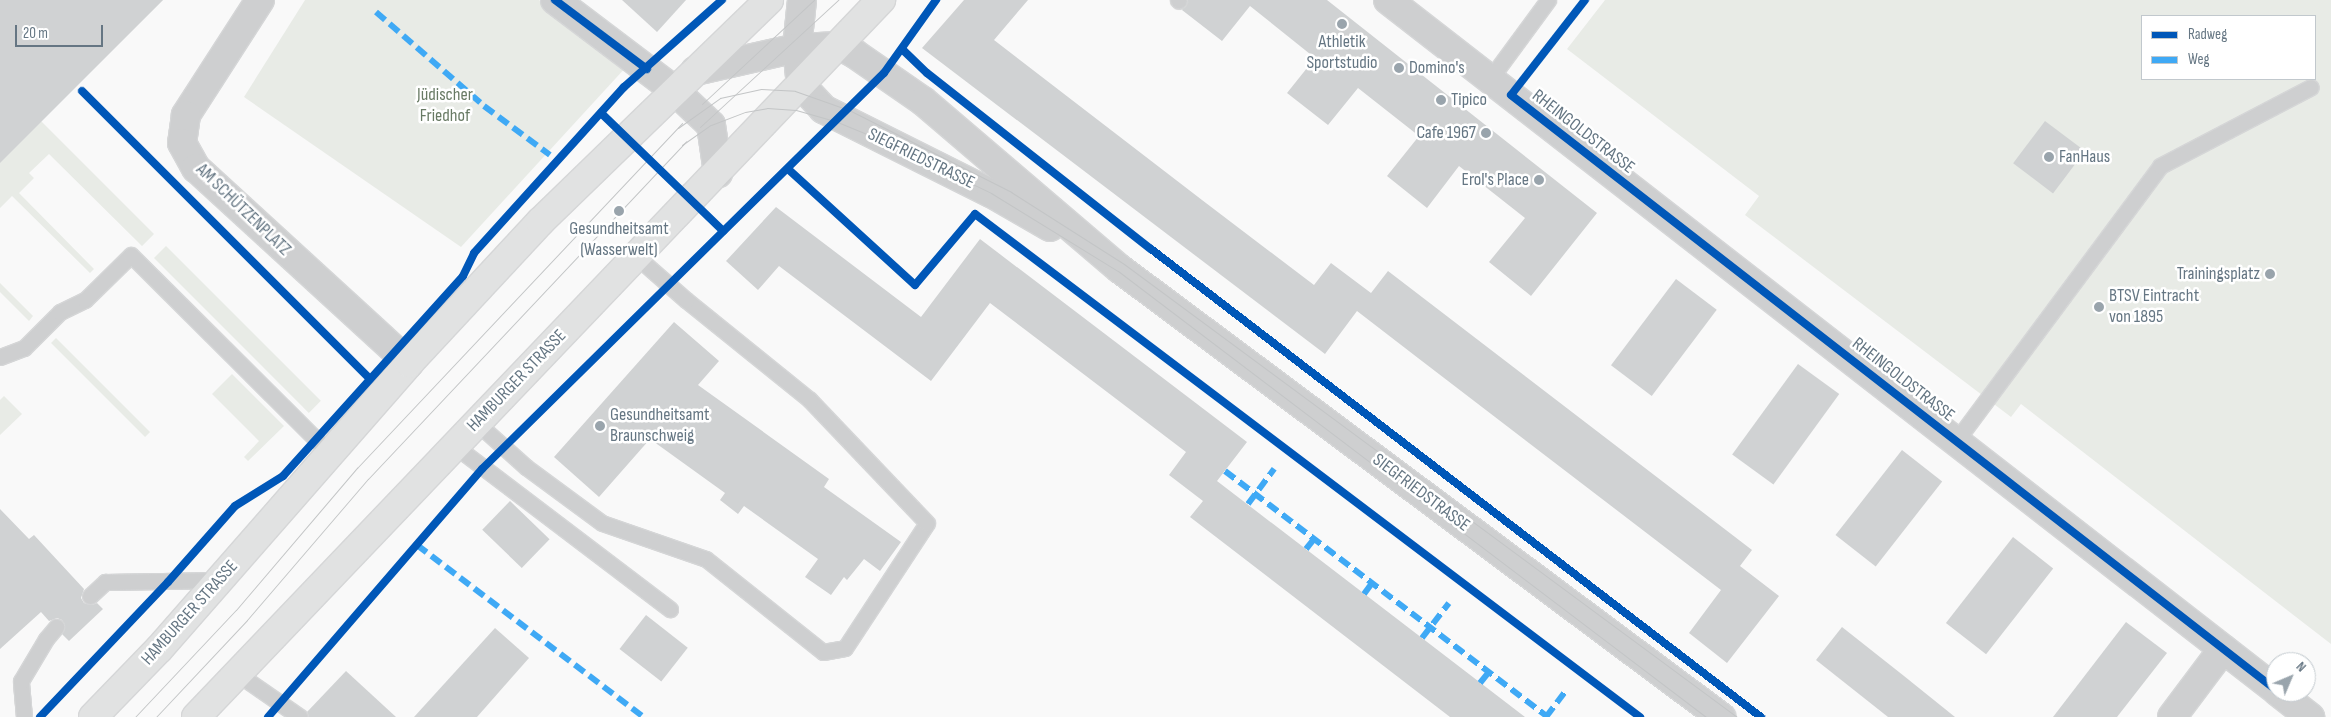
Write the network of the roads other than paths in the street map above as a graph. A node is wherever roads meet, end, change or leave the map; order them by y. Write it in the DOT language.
graph roads {
  1 [pos="260,0"];
  2 [pos="555,0"];
  3 [pos="769,0"];
  4 [pos="802,0"];
  5 [pos="881,0"];
  6 [pos="1388,0"];
  7 [pos="1548,0"];
  8 [pos="840,46"];
  9 [pos="797,48"];
  10 [pos="695,71"];
  11 [pos="1490,79"];
  12 [pos="802,85"];
  13 [pos="2311,87"];
  14 [pos="674,90"];
  15 [pos="975,146"];
  16 [pos="718,173"];
  17 [pos="956,176"];
  18 [pos="637,257"];
  19 [pos="1120,268"];
  20 [pos="0,357"];
  21 [pos="409,363"];
  22 [pos="477,423"];
  23 [pos="1956,441"];
  24 [pos="454,446"];
  25 [pos="330,453"];
  26 [pos="220,580"];
  27 [pos="90,596"];
  28 [pos="670,609"];
  29 [pos="56,627"];
  30 [pos="2223,649"];
  31 [pos="238,674"];
  32 [pos="2266,682"];
  33 [pos="2291,702"];
  34 [pos="24,717"];
  35 [pos="93,717"];
  36 [pos="196,717"];
  37 [pos="300,717"];
  38 [pos="1721,717"];
  39 [pos="2172,717"];
  40 [pos="2310,717"];
  1 -- 21 [label="street, AM SCHÜTZENPLATZ"];
  2 -- 14 [label="street"];
  3 -- 10 [label="main road, HAMBURGER STRASSE"];
  4 -- 9 [label="street"];
  5 -- 8 [label="main road, HAMBURGER STRASSE"];
  6 -- 11 [label="street, RHEINGOLDSTRASSE"];
  7 -- 11 [label="lane"];
  8 -- 9 [label="street, HAMBURGER STRASSE"];
  8 -- 12 [label="main road, HAMBURGER STRASSE"];
  8 -- 15 [label="street, SIEGFRIEDSTRASSE"];
  9 -- 10 [label="street, HAMBURGER STRASSE"];
  9 -- 12 [label="street"];
  10 -- 14 [label="main road, HAMBURGER STRASSE"];
  11 -- 23 [label="street, RHEINGOLDSTRASSE"];
  12 -- 16 [label="main road, HAMBURGER STRASSE"];
  12 -- 17 [label="street, SIEGFRIEDSTRASSE"];
  13 -- 23 [label="lane"];
  14 -- 16 [label="street"];
  14 -- 21 [label="main road, HAMBURGER STRASSE"];
  15 -- 17 [label="street"];
  15 -- 19 [label="street, SIEGFRIEDSTRASSE"];
  16 -- 18 [label="main road, HAMBURGER STRASSE"];
  17 -- 19 [label="street, SIEGFRIEDSTRASSE"];
  18 -- 22 [label="main road, HAMBURGER STRASSE"];
  18 -- 22 [label="lane"];
  19 -- 38 [label="street, SIEGFRIEDSTRASSE"];
  20 -- 25 [label="lane"];
  21 -- 25 [label="main road, HAMBURGER STRASSE"];
  22 -- 24 [label="main road, HAMBURGER STRASSE"];
  23 -- 30 [label="street, RHEINGOLDSTRASSE"];
  24 -- 28 [label="lane"];
  24 -- 31 [label="main road, HAMBURGER STRASSE"];
  25 -- 26 [label="main road, HAMBURGER STRASSE"];
  26 -- 27 [label="lane"];
  26 -- 35 [label="main road, HAMBURGER STRASSE"];
  29 -- 34 [label="lane"];
  30 -- 32 [label="street, RHEINGOLDSTRASSE"];
  30 -- 39 [label="street"];
  31 -- 36 [label="main road, HAMBURGER STRASSE"];
  31 -- 37 [label="lane"];
  33 -- 40 [label="street, RHEINGOLDSTRASSE"];
}
